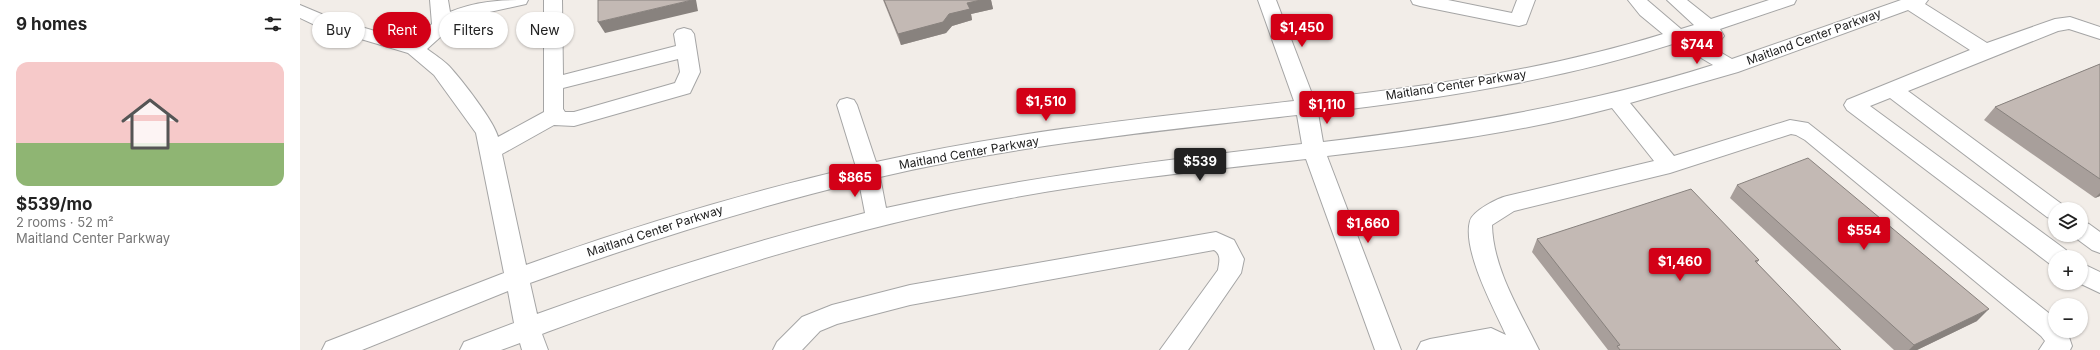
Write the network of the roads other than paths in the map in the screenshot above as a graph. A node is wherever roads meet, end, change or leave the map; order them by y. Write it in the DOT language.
graph roads {
  1 [pos="440,0"];
  2 [pos="553,0"];
  3 [pos="1267,0"];
  4 [pos="1420,0"];
  5 [pos="1526,0"];
  6 [pos="1637,0"];
  7 [pos="1676,0"];
  8 [pos="1787,0"];
  9 [pos="511,1"];
  10 [pos="1914,1"];
  11 [pos="300,11"];
  12 [pos="441,12"];
  13 [pos="466,12"];
  14 [pos="1708,27"];
  15 [pos="439,28"];
  16 [pos="2100,33"];
  17 [pos="1679,36"];
  18 [pos="415,50"];
  19 [pos="1985,51"];
  20 [pos="1731,67"];
  21 [pos="553,84"];
  22 [pos="1892,89"];
  23 [pos="1616,100"];
  24 [pos="847,105"];
  25 [pos="1306,106"];
  26 [pos="556,114"];
  27 [pos="1314,150"];
  28 [pos="490,151"];
  29 [pos="1670,165"];
  30 [pos="868,172"];
  31 [pos="2048,205"];
  32 [pos="876,218"];
  33 [pos="2088,235"];
  34 [pos="2100,244"];
  35 [pos="2049,250"];
  36 [pos="519,277"];
  37 [pos="2088,277"];
  38 [pos="2100,283"];
  39 [pos="532,339"];
  40 [pos="335,350"];
  41 [pos="473,350"];
  42 [pos="786,350"];
  43 [pos="1173,350"];
  44 [pos="1388,350"];
  45 [pos="1430,350"];
  46 [pos="1511,350"];
  47 [pos="1522,350"];
  48 [pos="1526,350"];
  49 [pos="2052,350"];
  1 -- 12 [label="street"];
  2 -- 21 [label="street"];
  3 -- 25 [label="street"];
  4 -- 5 [label="street"];
  6 -- 17 [label="street"];
  7 -- 14 [label="street"];
  8 -- 14 [label="street, Maitland Center Parkway"];
  9 -- 13 [label="street"];
  10 -- 19 [label="street"];
  10 -- 20 [label="street, Maitland Center Parkway"];
  11 -- 18 [label="street"];
  14 -- 17 [label="street, Maitland Center Parkway"];
  14 -- 20 [label="street"];
  15 -- 18 [label="street"];
  16 -- 19 [label="street"];
  17 -- 20 [label="street"];
  17 -- 25 [label="street, Maitland Center Parkway"];
  18 -- 28 [label="street"];
  19 -- 22 [label="street"];
  20 -- 23 [label="street, Maitland Center Parkway"];
  21 -- 26 [label="street"];
  21 -- 26 [label="street"];
  22 -- 31 [label="street"];
  22 -- 35 [label="street"];
  23 -- 27 [label="street, Maitland Center Parkway"];
  23 -- 29 [label="street"];
  24 -- 30 [label="street"];
  25 -- 27 [label="street"];
  25 -- 30 [label="street, Maitland Center Parkway"];
  26 -- 28 [label="street"];
  27 -- 32 [label="street, Maitland Center Parkway"];
  27 -- 44 [label="street"];
  28 -- 36 [label="street"];
  29 -- 48 [label="street"];
  29 -- 49 [label="street"];
  30 -- 32 [label="street"];
  30 -- 36 [label="street, Maitland Center Parkway"];
  32 -- 39 [label="street, Maitland Center Parkway"];
  33 -- 34 [label="street"];
  36 -- 39 [label="street"];
  36 -- 40 [label="street, Maitland Center Parkway"];
  37 -- 38 [label="street"];
  39 -- 41 [label="street, Maitland Center Parkway"];
  42 -- 43 [label="street"];
  45 -- 46 [label="street"];
  47 -- 48 [label="street"];
}
